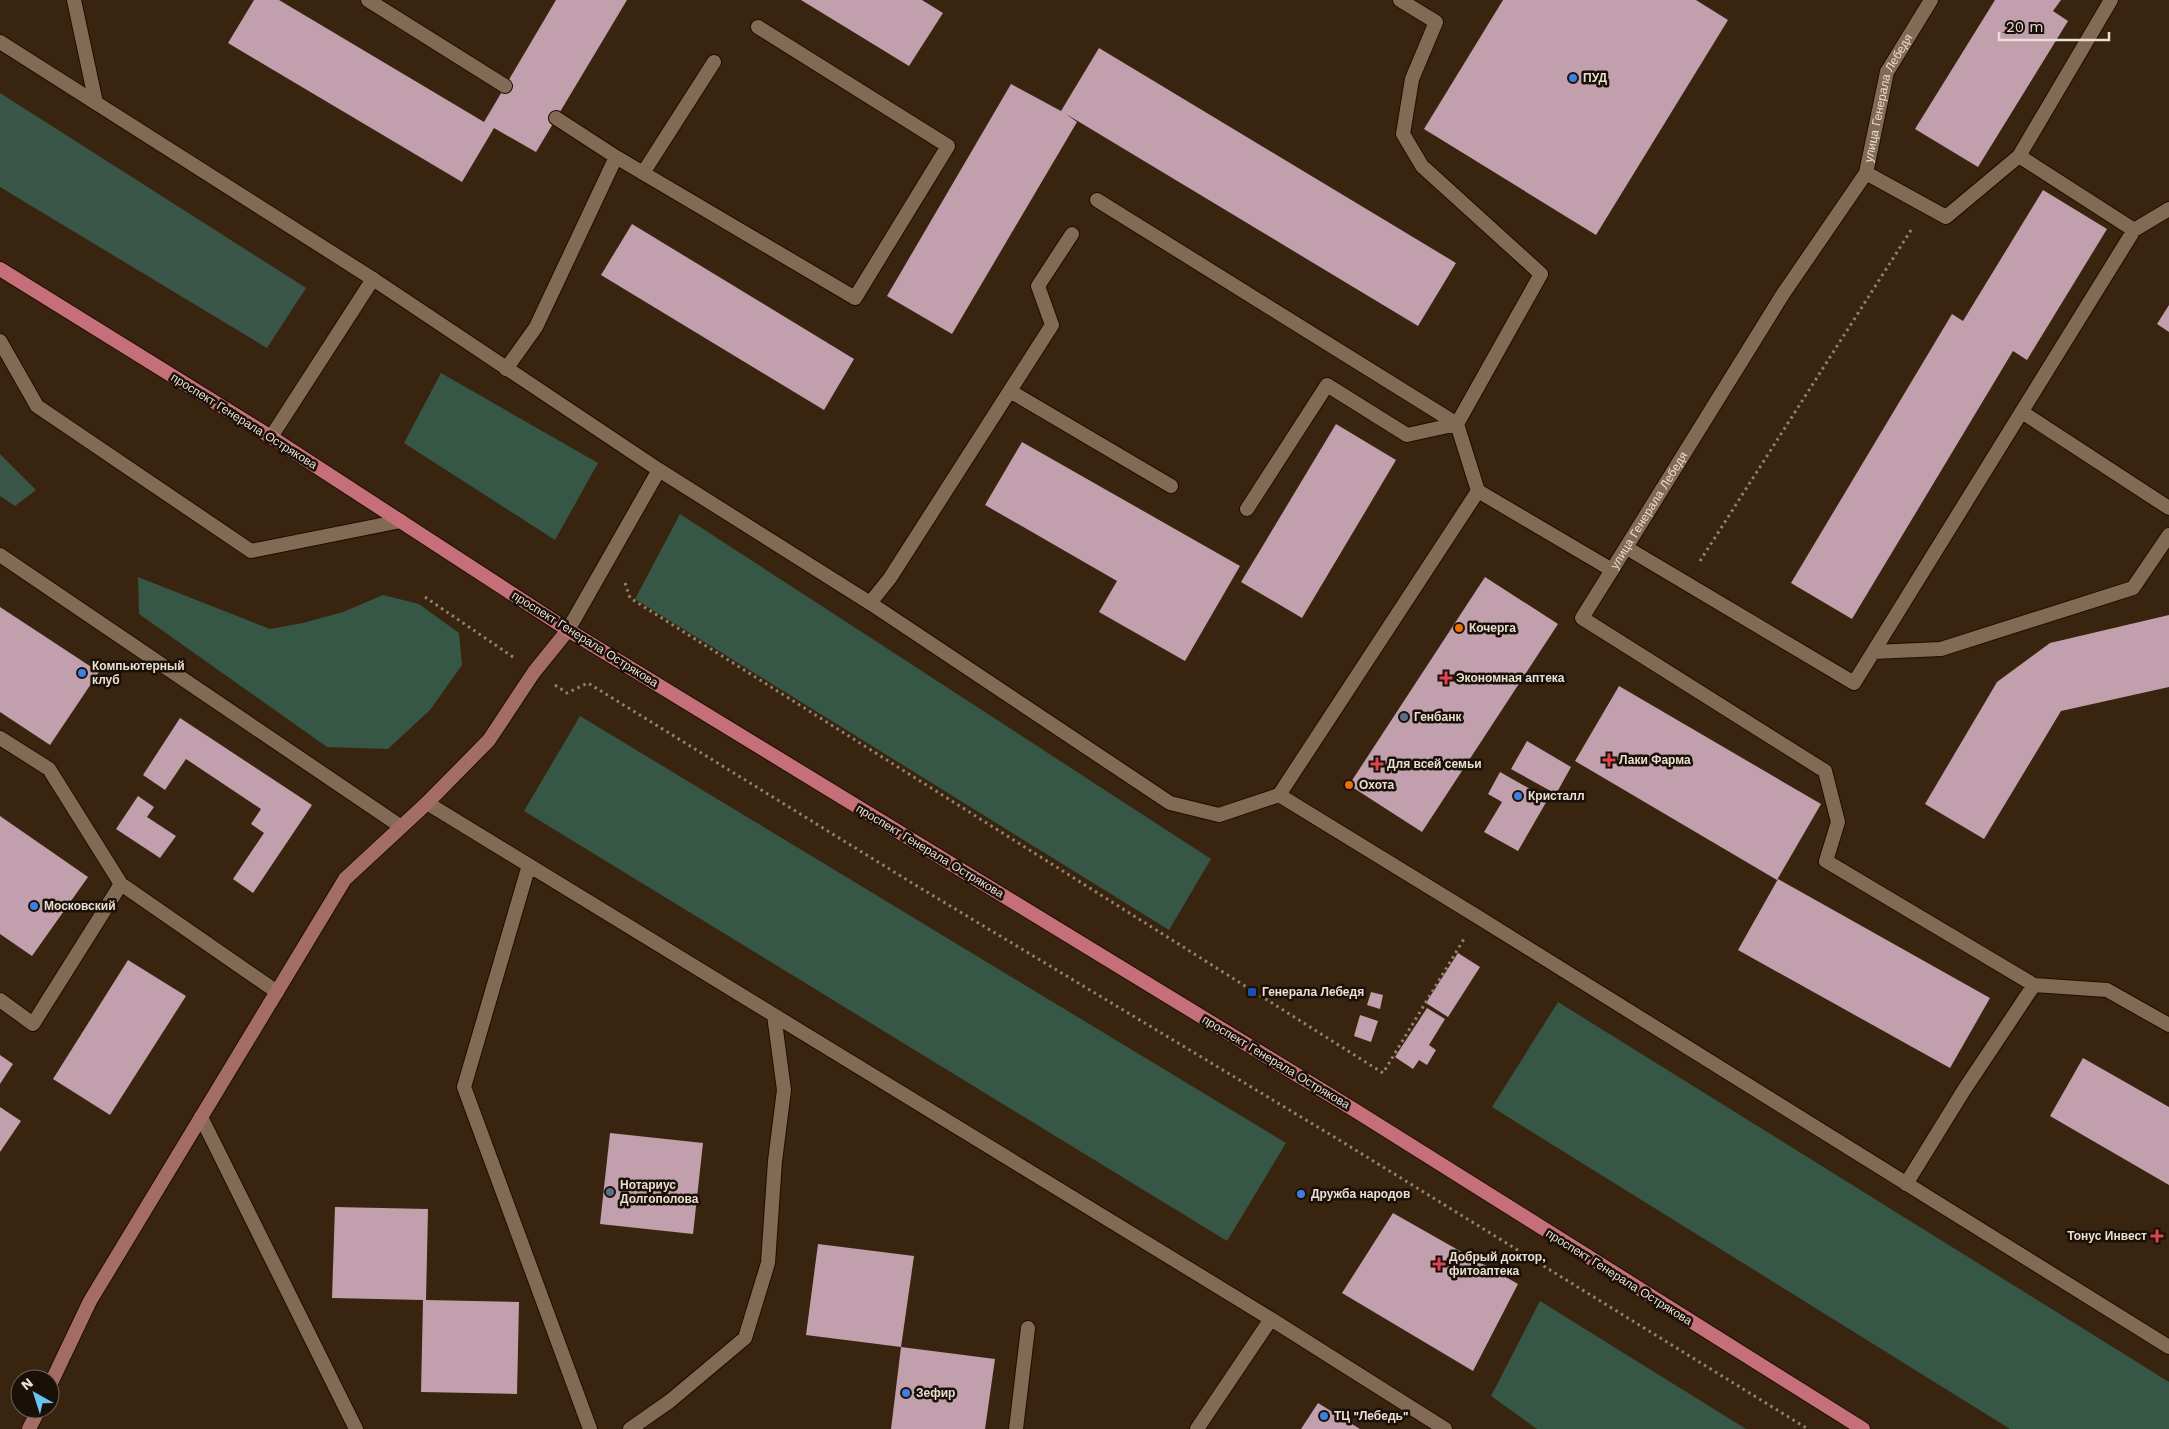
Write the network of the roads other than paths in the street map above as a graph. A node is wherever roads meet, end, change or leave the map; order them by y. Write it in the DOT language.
graph roads {
  1 [pos="74,0"];
  2 [pos="368,0"];
  3 [pos="1400,0"];
  4 [pos="1931,0"];
  5 [pos="2111,0"];
  6 [pos="758,27"];
  7 [pos="0,42"];
  8 [pos="714,62"];
  9 [pos="505,86"];
  10 [pos="96,103"];
  11 [pos="556,118"];
  12 [pos="2019,156"];
  13 [pos="616,157"];
  14 [pos="643,173"];
  15 [pos="1866,173"];
  16 [pos="1097,200"];
  17 [pos="2169,209"];
  18 [pos="2134,230"];
  19 [pos="1072,234"];
  20 [pos="0,269"];
  21 [pos="373,279"];
  22 [pos="0,341"];
  23 [pos="506,369"];
  24 [pos="1010,391"];
  25 [pos="2022,412"];
  26 [pos="1457,424"];
  27 [pos="271,437"];
  28 [pos="659,470"];
  29 [pos="1171,486"];
  30 [pos="1478,491"];
  31 [pos="2169,508"];
  32 [pos="1247,509"];
  33 [pos="401,521"];
  34 [pos="2169,534"];
  35 [pos="1627,548"];
  36 [pos="0,555"];
  37 [pos="1612,570"];
  38 [pos="870,603"];
  39 [pos="568,630"];
  40 [pos="1873,652"];
  41 [pos="0,738"];
  42 [pos="1279,795"];
  43 [pos="427,803"];
  44 [pos="400,826"];
  45 [pos="530,865"];
  46 [pos="121,884"];
  47 [pos="2034,985"];
  48 [pos="277,992"];
  49 [pos="0,1000"];
  50 [pos="774,1015"];
  51 [pos="2169,1025"];
  52 [pos="201,1117"];
  53 [pos="1906,1184"];
  54 [pos="1271,1319"];
  55 [pos="1028,1328"];
  56 [pos="2169,1347"];
  57 [pos="58,1369"];
  58 [pos="356,1429"];
  59 [pos="590,1429"];
  60 [pos="630,1429"];
  61 [pos="1016,1429"];
  62 [pos="1197,1429"];
  63 [pos="1445,1429"];
  64 [pos="1863,1429"];
  1 -- 10 [label="street"];
  2 -- 9 [label="street"];
  3 -- 26 [label="street"];
  4 -- 15 [label="street, улица Генерала Лебедя"];
  5 -- 12 [label="street"];
  6 -- 14 [label="street"];
  7 -- 10 [label="street"];
  8 -- 14 [label="street"];
  10 -- 21 [label="street"];
  11 -- 13 [label="street"];
  12 -- 15 [label="street"];
  12 -- 18 [label="street"];
  13 -- 14 [label="street"];
  13 -- 23 [label="street"];
  15 -- 35 [label="street, улица Генерала Лебедя"];
  16 -- 26 [label="street"];
  17 -- 18 [label="street"];
  18 -- 25 [label="street"];
  19 -- 24 [label="street"];
  20 -- 27 [label="main road, проспект Генерала Острякова"];
  21 -- 23 [label="street"];
  21 -- 27 [label="street"];
  22 -- 33 [label="street"];
  23 -- 28 [label="street"];
  24 -- 29 [label="street"];
  24 -- 38 [label="street"];
  25 -- 31 [label="street"];
  25 -- 40 [label="street"];
  26 -- 30 [label="street"];
  26 -- 32 [label="street"];
  27 -- 33 [label="main road, проспект Генерала Острякова"];
  28 -- 38 [label="street"];
  28 -- 39 [label="street"];
  30 -- 37 [label="street, улица Генерала Лебедя"];
  30 -- 42 [label="street"];
  33 -- 39 [label="main road, проспект Генерала Острякова"];
  34 -- 40 [label="street"];
  35 -- 37 [label="street, улица Генерала Лебедя"];
  35 -- 40 [label="street"];
  36 -- 44 [label="street"];
  37 -- 47 [label="street"];
  38 -- 42 [label="street"];
  39 -- 43 [label="main road"];
  39 -- 64 [label="main road, проспект Генерала Острякова"];
  41 -- 46 [label="street"];
  42 -- 53 [label="street"];
  43 -- 44 [label="main road"];
  43 -- 45 [label="street"];
  44 -- 48 [label="main road"];
  45 -- 50 [label="street"];
  45 -- 59 [label="street"];
  46 -- 48 [label="street"];
  46 -- 49 [label="street"];
  47 -- 51 [label="street"];
  47 -- 53 [label="street"];
  48 -- 52 [label="main road"];
  50 -- 54 [label="street"];
  50 -- 60 [label="street"];
  52 -- 57 [label="main road"];
  52 -- 58 [label="street"];
  53 -- 56 [label="street"];
  54 -- 62 [label="street"];
  54 -- 63 [label="street"];
  55 -- 61 [label="street"];
}
